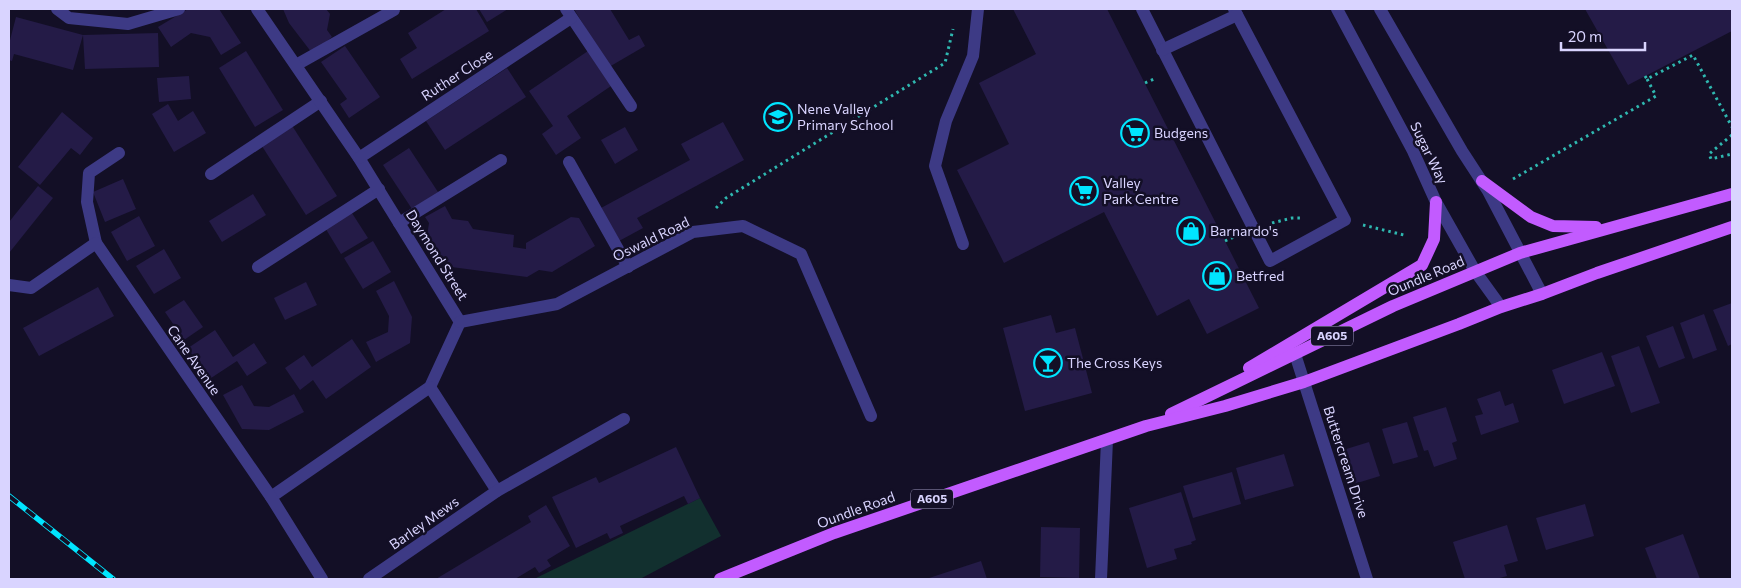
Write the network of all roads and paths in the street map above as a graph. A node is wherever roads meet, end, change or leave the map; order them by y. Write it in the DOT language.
graph roads {
  1 [pos="57,9"];
  2 [pos="179,9"];
  3 [pos="257,9"];
  4 [pos="978,9"];
  5 [pos="1142,9"];
  6 [pos="1337,9"];
  7 [pos="1380,9"];
  8 [pos="394,10"];
  9 [pos="1236,12"];
  10 [pos="569,13"];
  11 [pos="954,27"];
  12 [pos="1162,50"];
  13 [pos="296,65"];
  14 [pos="321,101"];
  15 [pos="631,106"];
  16 [pos="1732,127"];
  17 [pos="1732,135"];
  18 [pos="119,153"];
  19 [pos="1732,154"];
  20 [pos="359,158"];
  21 [pos="502,160"];
  22 [pos="569,162"];
  23 [pos="211,174"];
  24 [pos="1482,181"];
  25 [pos="1515,186"];
  26 [pos="378,189"];
  27 [pos="1732,194"];
  28 [pos="1436,202"];
  29 [pos="399,223"];
  30 [pos="1732,227"];
  31 [pos="1608,228"];
  32 [pos="693,232"];
  33 [pos="96,243"];
  34 [pos="963,244"];
  35 [pos="1520,253"];
  36 [pos="258,266"];
  37 [pos="628,266"];
  38 [pos="1475,271"];
  39 [pos="9,285"];
  40 [pos="1542,294"];
  41 [pos="1501,306"];
  42 [pos="460,322"];
  43 [pos="1295,354"];
  44 [pos="1304,382"];
  45 [pos="430,387"];
  46 [pos="871,416"];
  47 [pos="624,419"];
  48 [pos="1146,426"];
  49 [pos="1106,440"];
  50 [pos="497,490"];
  51 [pos="271,498"];
  52 [pos="322,579"];
  53 [pos="369,579"];
  54 [pos="720,579"];
  55 [pos="1101,579"];
  56 [pos="1367,579"];
  1 -- 2 [label="street"];
  3 -- 13 [label="street, Daymond Street"];
  4 -- 34 [label="street"];
  5 -- 12 [label="street"];
  6 -- 28 [label="street, Sugar Way"];
  7 -- 24 [label="street, Sugar Way"];
  8 -- 13 [label="street"];
  9 -- 12 [label="street"];
  9 -- 12 [label="street"];
  10 -- 15 [label="street, Ruther Close"];
  10 -- 20 [label="street, Ruther Close"];
  11 -- 32 [label="path"];
  13 -- 14 [label="street, Daymond Street"];
  14 -- 20 [label="street, Daymond Street"];
  14 -- 23 [label="street"];
  16 -- 25 [label="path"];
  17 -- 19 [label="path"];
  18 -- 33 [label="street"];
  20 -- 26 [label="street, Daymond Street"];
  21 -- 29 [label="street"];
  22 -- 37 [label="street"];
  24 -- 31 [label="main road"];
  24 -- 35 [label="street, Sugar Way"];
  26 -- 29 [label="street, Daymond Street"];
  26 -- 36 [label="street"];
  27 -- 31 [label="main road, Oundle Road / A605"];
  28 -- 38 [label="street, Sugar Way"];
  28 -- 48 [label="main road"];
  29 -- 42 [label="street, Daymond Street"];
  30 -- 40 [label="main road, Oundle Road / A605"];
  31 -- 35 [label="main road, Oundle Road / A605"];
  32 -- 37 [label="street, Oswald Road"];
  32 -- 46 [label="street, Oswald Road"];
  33 -- 39 [label="street"];
  33 -- 51 [label="street, Cane Avenue"];
  35 -- 38 [label="main road, Oundle Road / A605"];
  35 -- 40 [label="street, Sugar Way"];
  37 -- 42 [label="street, Oswald Road"];
  38 -- 41 [label="street, Sugar Way"];
  38 -- 43 [label="main road, Oundle Road / A605"];
  40 -- 41 [label="main road, Oundle Road / A605"];
  41 -- 44 [label="main road, Oundle Road / A605"];
  42 -- 45 [label="street, Daymond Street"];
  43 -- 44 [label="street, Buttercream Drive"];
  43 -- 48 [label="main road, Oundle Road / A605"];
  44 -- 48 [label="main road, Oundle Road / A605"];
  44 -- 56 [label="street, Buttercream Drive"];
  45 -- 50 [label="street"];
  45 -- 51 [label="street"];
  47 -- 50 [label="street, Barley Mews"];
  48 -- 49 [label="main road, Oundle Road / A605"];
  49 -- 54 [label="main road, Oundle Road / A605"];
  49 -- 55 [label="street"];
  50 -- 53 [label="street, Barley Mews"];
  51 -- 52 [label="street, Cane Avenue"];
}
